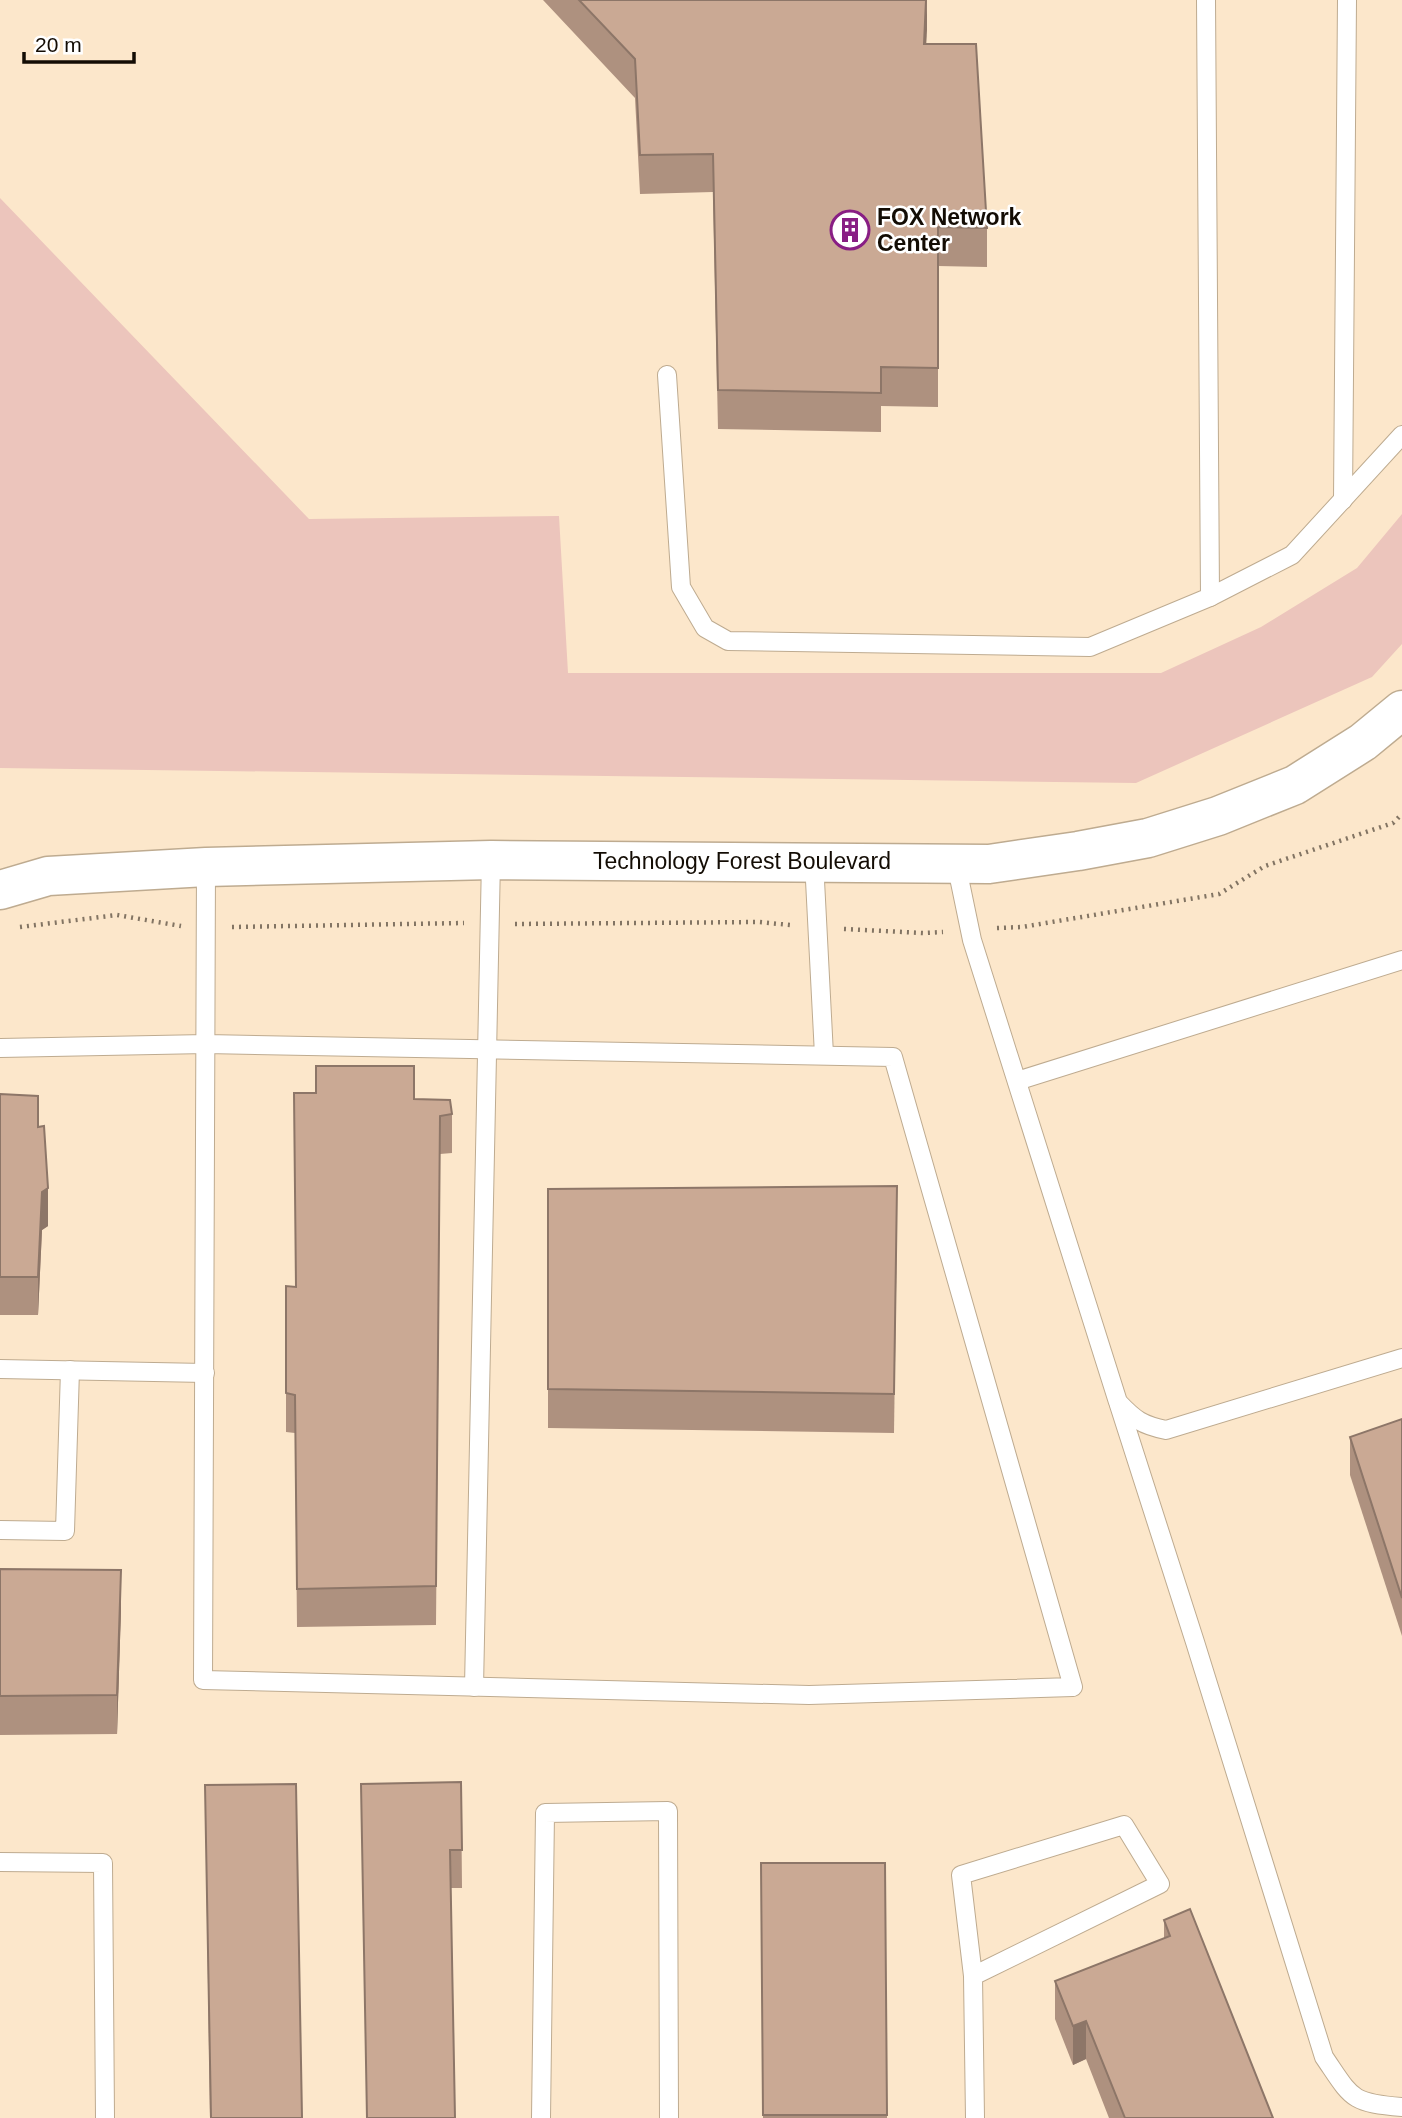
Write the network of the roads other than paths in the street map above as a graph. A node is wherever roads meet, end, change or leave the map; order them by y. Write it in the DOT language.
graph roads {
  1 [pos="1206,0"];
  2 [pos="1347,0"];
  3 [pos="667,375"];
  4 [pos="1402,435"];
  5 [pos="1343,500"];
  6 [pos="1210,597"];
  7 [pos="1402,710"];
  8 [pos="491,860"];
  9 [pos="814,861"];
  10 [pos="956,863"];
  11 [pos="0,864"];
  12 [pos="206,867"];
  13 [pos="48,876"];
  14 [pos="0,890"];
  15 [pos="1402,960"];
  16 [pos="206,1044"];
  17 [pos="0,1048"];
  18 [pos="489,1048"];
  19 [pos="824,1055"];
  20 [pos="1017,1081"];
  21 [pos="1402,1358"];
  22 [pos="0,1369"];
  23 [pos="70,1370"];
  24 [pos="205,1373"];
  25 [pos="1118,1402"];
  26 [pos="0,1530"];
  27 [pos="474,1687"];
  28 [pos="0,1862"];
  29 [pos="973,1976"];
  30 [pos="1402,2107"];
  31 [pos="105,2118"];
  32 [pos="541,2118"];
  33 [pos="669,2118"];
  34 [pos="975,2118"];
  1 -- 6 [label="lane"];
  2 -- 5 [label="lane"];
  3 -- 6 [label="lane"];
  4 -- 5 [label="lane"];
  5 -- 6 [label="lane"];
  7 -- 10 [label="street, Technology Forest Boulevard"];
  8 -- 9 [label="street, Technology Forest Boulevard"];
  8 -- 12 [label="street, Technology Forest Boulevard"];
  8 -- 18 [label="lane"];
  9 -- 10 [label="street, Technology Forest Boulevard"];
  9 -- 19 [label="lane"];
  10 -- 20 [label="lane"];
  11 -- 13 [label="street, Technology Forest Boulevard"];
  12 -- 13 [label="street, Technology Forest Boulevard"];
  12 -- 16 [label="lane"];
  13 -- 14 [label="street, Technology Forest Boulevard"];
  15 -- 20 [label="lane"];
  16 -- 17 [label="lane"];
  16 -- 18 [label="lane"];
  16 -- 24 [label="lane"];
  18 -- 19 [label="lane"];
  18 -- 27 [label="lane"];
  19 -- 27 [label="lane"];
  20 -- 25 [label="lane"];
  21 -- 25 [label="lane"];
  22 -- 23 [label="lane"];
  23 -- 24 [label="lane"];
  23 -- 26 [label="lane"];
  24 -- 27 [label="lane"];
  25 -- 30 [label="lane"];
  28 -- 31 [label="lane"];
  29 -- 29 [label="lane"];
  29 -- 34 [label="lane"];
  32 -- 33 [label="lane"];
}
